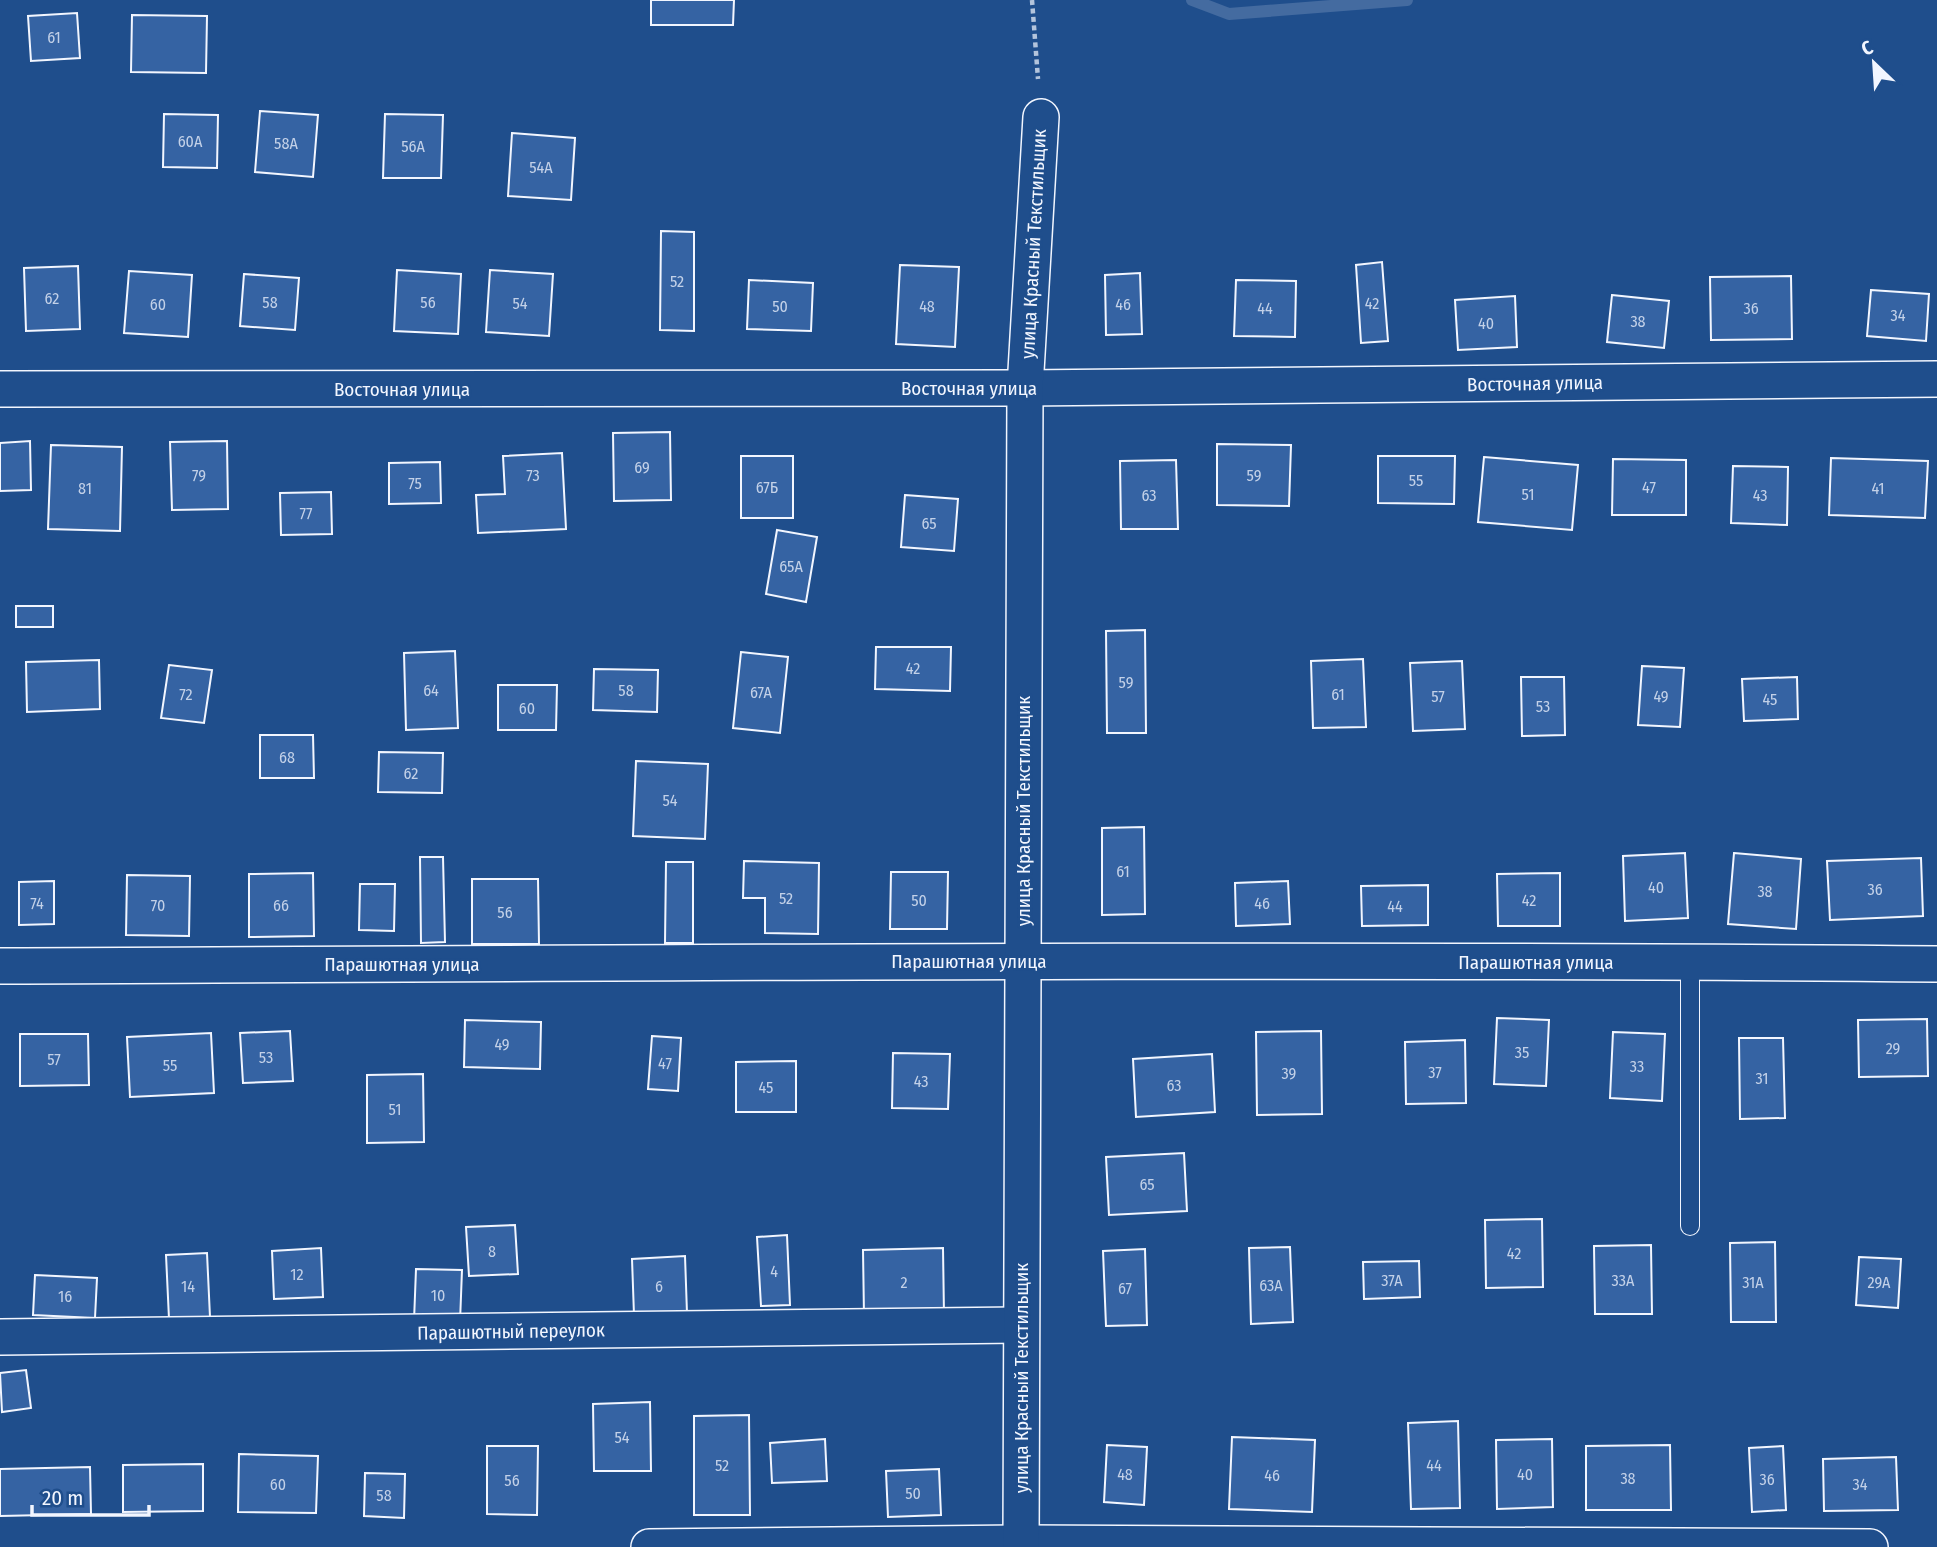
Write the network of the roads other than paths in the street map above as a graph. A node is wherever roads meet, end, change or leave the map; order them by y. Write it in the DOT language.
graph roads {
  1 [pos="1041,117"];
  2 [pos="1937,379"];
  3 [pos="1025,388"];
  4 [pos="0,389"];
  5 [pos="1022,961"];
  6 [pos="1690,962"];
  7 [pos="1937,964"];
  8 [pos="0,966"];
  9 [pos="1690,1226"];
  10 [pos="1021,1325"];
  11 [pos="0,1337"];
  12 [pos="1021,1545"];
  13 [pos="649,1547"];
  14 [pos="1870,1547"];
  1 -- 3 [label="street, улица Красный Текстильщик"];
  2 -- 3 [label="street, Восточная улица"];
  3 -- 4 [label="street, Восточная улица"];
  3 -- 5 [label="street, улица Красный Текстильщик"];
  5 -- 6 [label="street, Парашютная улица"];
  5 -- 8 [label="street, Парашютная улица"];
  5 -- 10 [label="street, улица Красный Текстильщик"];
  6 -- 7 [label="street, Парашютная улица"];
  6 -- 9 [label="lane"];
  10 -- 11 [label="street, Парашютный переулок"];
  10 -- 12 [label="street, улица Красный Текстильщик"];
  12 -- 13 [label="street"];
  12 -- 14 [label="street"];
}
